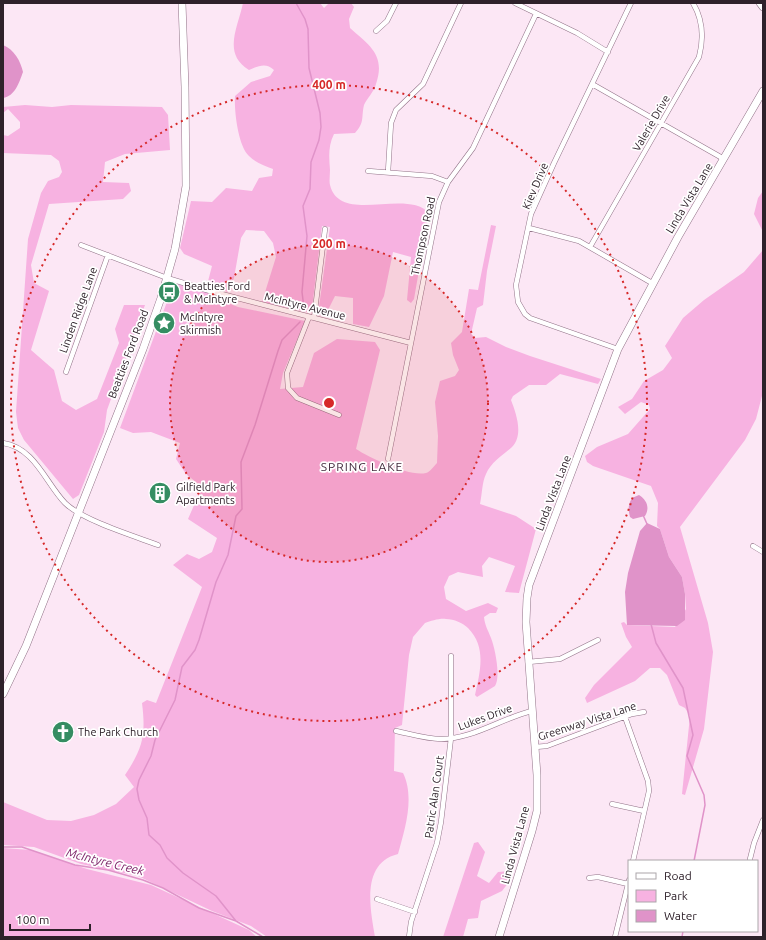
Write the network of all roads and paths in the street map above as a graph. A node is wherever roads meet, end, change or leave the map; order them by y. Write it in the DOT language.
graph roads {
  1 [pos="182,3"];
  2 [pos="396,3"];
  3 [pos="461,3"];
  4 [pos="515,3"];
  5 [pos="632,3"];
  6 [pos="693,3"];
  7 [pos="760,3"];
  8 [pos="763,7"];
  9 [pos="536,14"];
  10 [pos="376,31"];
  11 [pos="608,52"];
  12 [pos="592,84"];
  13 [pos="763,91"];
  14 [pos="661,123"];
  15 [pos="724,159"];
  16 [pos="368,171"];
  17 [pos="388,172"];
  18 [pos="448,182"];
  19 [pos="528,228"];
  20 [pos="325,229"];
  21 [pos="82,245"];
  22 [pos="590,247"];
  23 [pos="108,255"];
  24 [pos="167,278"];
  25 [pos="652,283"];
  26 [pos="312,317"];
  27 [pos="411,343"];
  28 [pos="618,349"];
  29 [pos="66,372"];
  30 [pos="339,415"];
  31 [pos="3,443"];
  32 [pos="388,459"];
  33 [pos="78,513"];
  34 [pos="158,545"];
  35 [pos="753,546"];
  36 [pos="763,552"];
  37 [pos="598,640"];
  38 [pos="451,656"];
  39 [pos="528,662"];
  40 [pos="4,692"];
  41 [pos="532,711"];
  42 [pos="644,712"];
  43 [pos="625,717"];
  44 [pos="396,731"];
  45 [pos="451,738"];
  46 [pos="535,747"];
  47 [pos="612,804"];
  48 [pos="644,811"];
  49 [pos="763,820"];
  50 [pos="750,859"];
  51 [pos="633,860"];
  52 [pos="589,878"];
  53 [pos="628,882"];
  54 [pos="628,886"];
  55 [pos="377,900"];
  56 [pos="415,912"];
  57 [pos="409,937"];
  58 [pos="499,937"];
  59 [pos="615,937"];
  1 -- 24 [label="street, Beatties Ford Road"];
  2 -- 10 [label="street"];
  3 -- 17 [label="street"];
  4 -- 9 [label="street"];
  5 -- 11 [label="street, Kiev Drive"];
  6 -- 14 [label="street, Valerie Drive"];
  7 -- 8 [label="street"];
  9 -- 11 [label="street"];
  9 -- 18 [label="street, Thompson Road"];
  11 -- 12 [label="street, Kiev Drive"];
  12 -- 14 [label="street"];
  12 -- 19 [label="street, Kiev Drive"];
  13 -- 15 [label="street, Linda Vista Lane"];
  14 -- 15 [label="street"];
  14 -- 22 [label="street, Valerie Drive"];
  15 -- 25 [label="street, Linda Vista Lane"];
  16 -- 17 [label="street"];
  17 -- 18 [label="street"];
  18 -- 27 [label="street, Thompson Road"];
  19 -- 22 [label="street"];
  19 -- 28 [label="street, Kiev Drive"];
  20 -- 26 [label="street"];
  21 -- 23 [label="street, McIntyre Avenue"];
  22 -- 25 [label="street"];
  23 -- 24 [label="street, McIntyre Avenue"];
  23 -- 29 [label="street, Linden Ridge Lane"];
  24 -- 26 [label="street, McIntyre Avenue"];
  24 -- 33 [label="street, Beatties Ford Road"];
  25 -- 28 [label="street, Linda Vista Lane"];
  26 -- 27 [label="street, McIntyre Avenue"];
  26 -- 30 [label="street"];
  27 -- 32 [label="street, Thompson Road"];
  28 -- 39 [label="street, Linda Vista Lane"];
  31 -- 33 [label="street"];
  33 -- 34 [label="street"];
  33 -- 40 [label="street, Beatties Ford Road"];
  35 -- 36 [label="street"];
  37 -- 39 [label="street"];
  38 -- 45 [label="street, Patric Alan Court"];
  39 -- 41 [label="street, Linda Vista Lane"];
  41 -- 45 [label="street, Lukes Drive"];
  41 -- 46 [label="street, Linda Vista Lane"];
  42 -- 43 [label="street, Greenway Vista Lane"];
  43 -- 46 [label="street, Greenway Vista Lane"];
  43 -- 48 [label="street"];
  44 -- 45 [label="street, Lukes Drive"];
  45 -- 56 [label="street, Patric Alan Court"];
  46 -- 58 [label="street, Linda Vista Lane"];
  47 -- 48 [label="street"];
  48 -- 51 [label="street"];
  49 -- 50 [label="street"];
  52 -- 53 [label="street"];
  54 -- 59 [label="street"];
  55 -- 56 [label="street"];
  56 -- 57 [label="street, Patric Alan Court"];
}
